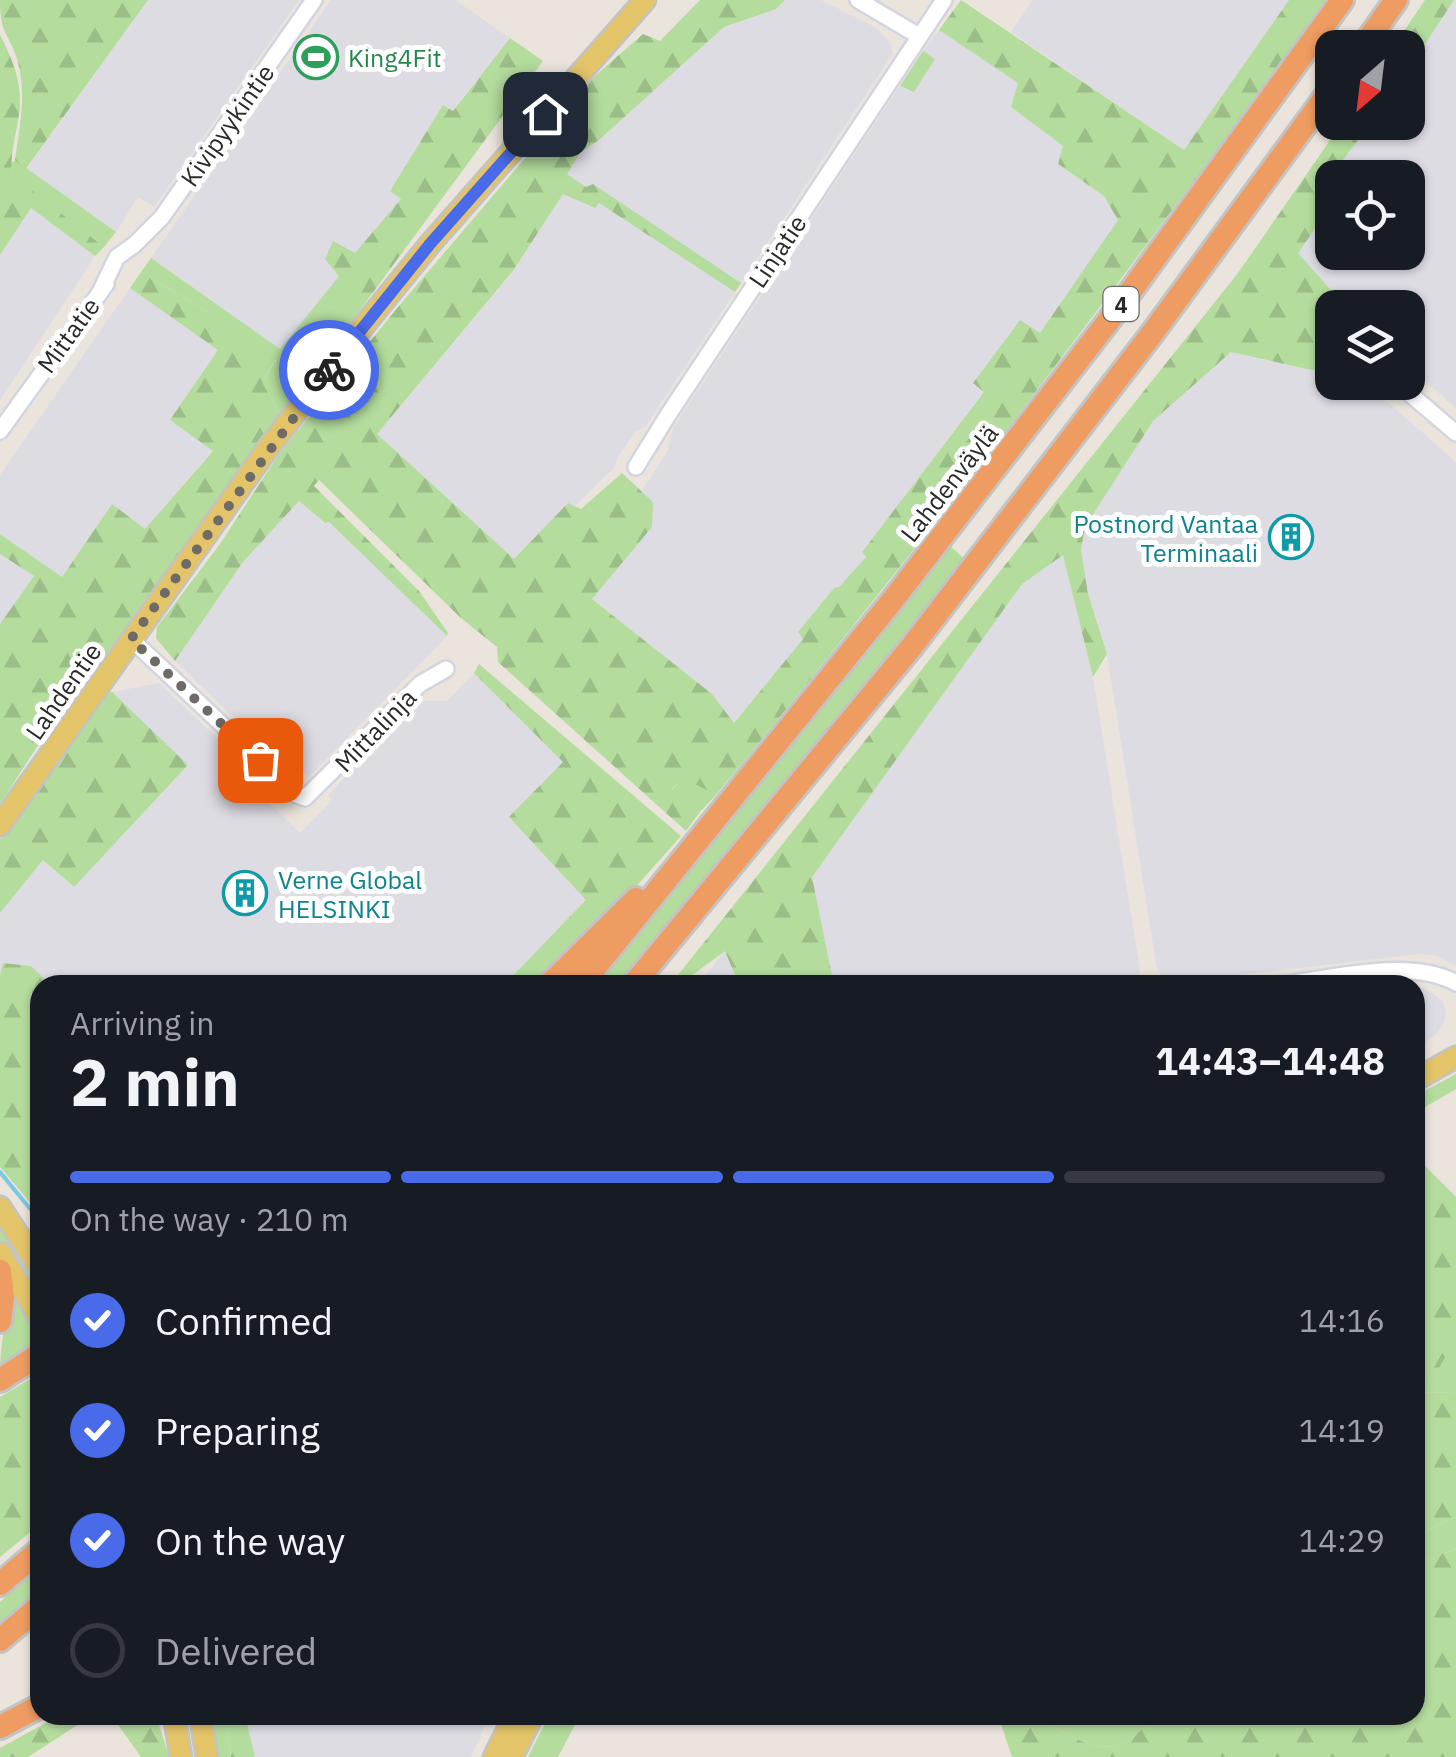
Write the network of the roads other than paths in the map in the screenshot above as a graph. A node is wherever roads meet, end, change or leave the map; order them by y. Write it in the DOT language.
graph roads {
  1 [pos="314,0"];
  2 [pos="645,0"];
  3 [pos="655,0"];
  4 [pos="858,0"];
  5 [pos="944,0"];
  6 [pos="1342,0"];
  7 [pos="1396,0"];
  8 [pos="1375,30"];
  9 [pos="919,36"];
  10 [pos="581,74"];
  11 [pos="1315,111"];
  12 [pos="122,260"];
  13 [pos="1417,400"];
  14 [pos="0,431"];
  15 [pos="1456,433"];
  16 [pos="636,468"];
  17 [pos="131,639"];
  18 [pos="446,670"];
  19 [pos="720,815"];
  20 [pos="0,825"];
  21 [pos="560,975"];
  22 [pos="590,975"];
  23 [pos="642,975"];
  24 [pos="1359,975"];
  25 [pos="1456,982"];
  26 [pos="1456,1057"];
  27 [pos="1425,1074"];
  28 [pos="0,1207"];
  29 [pos="0,1253"];
  30 [pos="30,1253"];
  31 [pos="0,1270"];
  32 [pos="30,1302"];
  33 [pos="0,1322"];
  34 [pos="30,1360"];
  35 [pos="0,1380"];
  36 [pos="30,1558"];
  37 [pos="0,1584"];
  38 [pos="30,1614"];
  39 [pos="0,1640"];
  40 [pos="30,1711"];
  41 [pos="176,1725"];
  42 [pos="201,1725"];
  43 [pos="509,1725"];
  44 [pos="528,1725"];
  45 [pos="0,1726"];
  46 [pos="181,1757"];
  47 [pos="206,1757"];
  48 [pos="494,1757"];
  49 [pos="512,1757"];
  1 -- 12 [label="street, Kivipyykintie"];
  2 -- 10 [label="main road, Lahdentie"];
  3 -- 10 [label="main road, Lahdentie"];
  4 -- 9 [label="street"];
  5 -- 9 [label="street, Linjatie"];
  6 -- 19 [label="highway, Lahdenväylä / 4"];
  7 -- 8 [label="highway"];
  9 -- 16 [label="street, Linjatie"];
  10 -- 17 [label="main road, Lahdentie"];
  11 -- 23 [label="highway, 4"];
  12 -- 14 [label="street, Mittatie"];
  13 -- 15 [label="street"];
  17 -- 18 [label="street, Mittalinja"];
  17 -- 20 [label="main road, Lahdentie"];
  19 -- 21 [label="highway"];
  19 -- 22 [label="highway, Lahdenväylä / 4"];
  24 -- 25 [label="street"];
  26 -- 27 [label="main road"];
  28 -- 30 [label="main road"];
  29 -- 32 [label="main road"];
  31 -- 33 [label="highway"];
  34 -- 35 [label="highway"];
  36 -- 37 [label="highway"];
  38 -- 39 [label="highway"];
  40 -- 45 [label="highway"];
  41 -- 46 [label="main road"];
  42 -- 47 [label="main road"];
  43 -- 48 [label="main road"];
  44 -- 49 [label="main road"];
}
